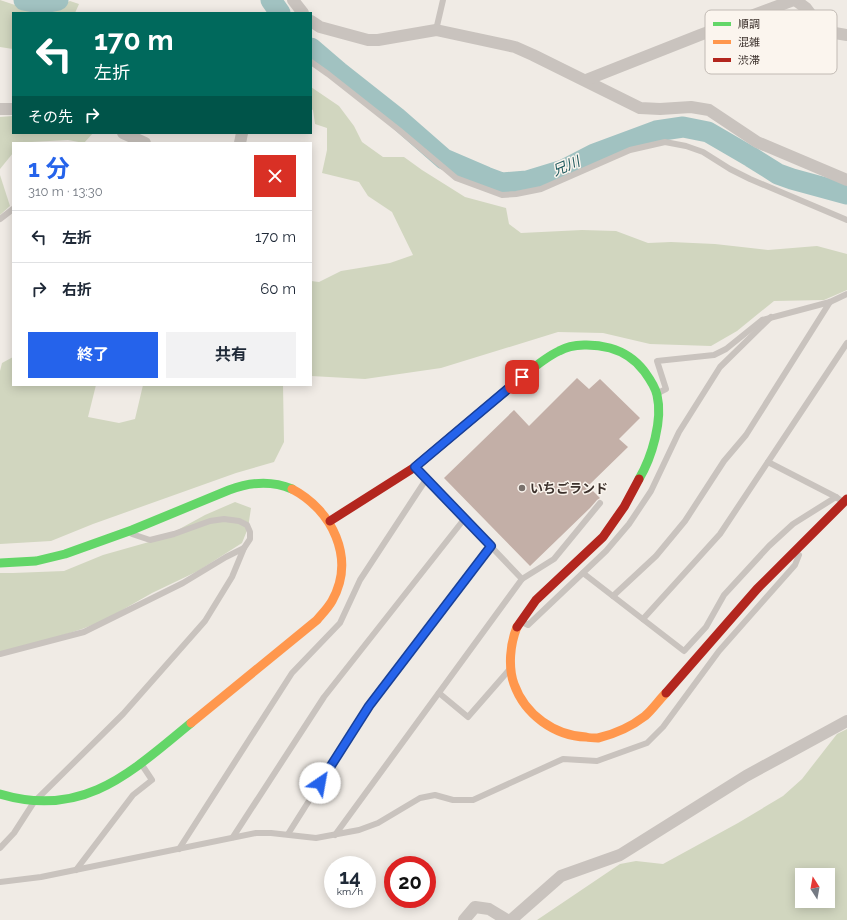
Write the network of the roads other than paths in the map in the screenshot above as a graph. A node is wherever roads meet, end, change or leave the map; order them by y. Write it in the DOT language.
graph roads {
  1 [pos="293,0"];
  2 [pos="443,0"];
  3 [pos="794,0"];
  4 [pos="767,10"];
  5 [pos="808,10"];
  6 [pos="302,12"];
  7 [pos="312,22"];
  8 [pos="436,30"];
  9 [pos="705,33"];
  10 [pos="837,33"];
  11 [pos="847,35"];
  12 [pos="312,63"];
  13 [pos="586,80"];
  14 [pos="12,108"];
  15 [pos="0,110"];
  16 [pos="125,134"];
  17 [pos="143,142"];
  18 [pos="847,180"];
  19 [pos="12,210"];
  20 [pos="0,219"];
  21 [pos="847,220"];
  22 [pos="847,294"];
  23 [pos="830,302"];
  24 [pos="771,317"];
  25 [pos="847,343"];
  26 [pos="657,394"];
  27 [pos="768,462"];
  28 [pos="415,467"];
  29 [pos="427,478"];
  30 [pos="836,497"];
  31 [pos="846,500"];
  32 [pos="600,503"];
  33 [pos="465,518"];
  34 [pos="330,521"];
  35 [pos="126,532"];
  36 [pos="803,544"];
  37 [pos="491,546"];
  38 [pos="244,548"];
  39 [pos="0,563"];
  40 [pos="583,573"];
  41 [pos="522,579"];
  42 [pos="613,596"];
  43 [pos="643,619"];
  44 [pos="521,622"];
  45 [pos="700,633"];
  46 [pos="711,641"];
  47 [pos="0,654"];
  48 [pos="511,668"];
  49 [pos="439,693"];
  50 [pos="847,720"];
  51 [pos="141,763"];
  52 [pos="0,794"];
  53 [pos="34,802"];
  54 [pos="288,834"];
  55 [pos="335,835"];
  56 [pos="233,837"];
  57 [pos="0,848"];
  58 [pos="179,849"];
  59 [pos="76,870"];
  60 [pos="0,882"];
  61 [pos="464,920"];
  62 [pos="507,920"];
  63 [pos="511,920"];
  1 -- 6 [label="street"];
  2 -- 8 [label="lane"];
  3 -- 4 [label="street"];
  3 -- 5 [label="street"];
  7 -- 8 [label="street"];
  8 -- 13 [label="street"];
  9 -- 13 [label="street"];
  10 -- 11 [label="street"];
  12 -- 21 [label="lane"];
  13 -- 18 [label="street"];
  14 -- 15 [label="street"];
  16 -- 17 [label="street"];
  19 -- 20 [label="lane"];
  22 -- 23 [label="lane"];
  23 -- 24 [label="lane"];
  23 -- 42 [label="lane"];
  24 -- 26 [label="lane"];
  24 -- 40 [label="lane"];
  25 -- 27 [label="lane"];
  26 -- 28 [label="street"];
  26 -- 44 [label="street"];
  27 -- 30 [label="lane"];
  27 -- 43 [label="lane"];
  28 -- 29 [label="lane"];
  28 -- 34 [label="street"];
  29 -- 33 [label="lane"];
  29 -- 58 [label="lane"];
  30 -- 31 [label="lane"];
  30 -- 45 [label="lane"];
  31 -- 36 [label="street"];
  32 -- 41 [label="lane"];
  33 -- 37 [label="lane"];
  33 -- 56 [label="lane"];
  34 -- 35 [label="street"];
  34 -- 51 [label="street"];
  35 -- 38 [label="lane"];
  35 -- 39 [label="street"];
  36 -- 46 [label="street"];
  36 -- 55 [label="lane"];
  37 -- 41 [label="lane"];
  37 -- 54 [label="lane"];
  38 -- 47 [label="lane"];
  38 -- 53 [label="lane"];
  40 -- 42 [label="lane"];
  40 -- 44 [label="lane"];
  41 -- 49 [label="lane"];
  42 -- 43 [label="lane"];
  43 -- 45 [label="lane"];
  44 -- 48 [label="street"];
  45 -- 46 [label="lane"];
  46 -- 48 [label="street"];
  48 -- 49 [label="lane"];
  49 -- 55 [label="lane"];
  50 -- 63 [label="street"];
  51 -- 53 [label="street"];
  51 -- 59 [label="lane"];
  52 -- 53 [label="street"];
  53 -- 57 [label="lane"];
  54 -- 55 [label="lane"];
  54 -- 56 [label="lane"];
  56 -- 58 [label="lane"];
  58 -- 59 [label="lane"];
  59 -- 60 [label="lane"];
  61 -- 62 [label="street"];
}
